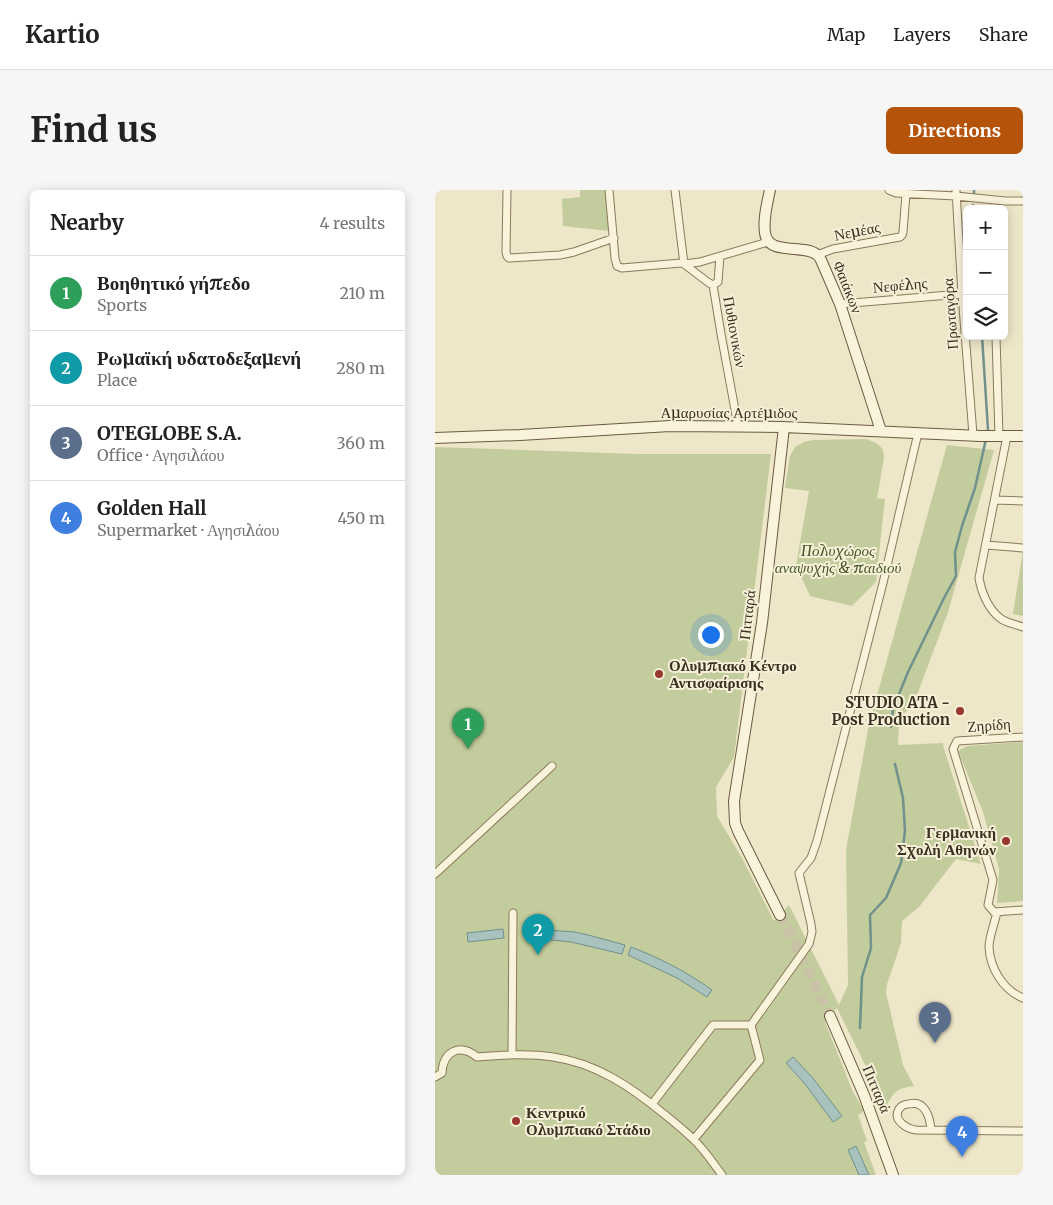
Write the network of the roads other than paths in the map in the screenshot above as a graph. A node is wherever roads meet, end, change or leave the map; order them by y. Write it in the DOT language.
graph roads {
  1 [pos="507,190"];
  2 [pos="609,190"];
  3 [pos="675,190"];
  4 [pos="770,190"];
  5 [pos="889,190"];
  6 [pos="956,193"];
  7 [pos="906,194"];
  8 [pos="1023,201"];
  9 [pos="614,238"];
  10 [pos="768,242"];
  11 [pos="817,255"];
  12 [pos="719,256"];
  13 [pos="684,264"];
  14 [pos="713,285"];
  15 [pos="962,294"];
  16 [pos="840,304"];
  17 [pos="996,340"];
  18 [pos="738,426"];
  19 [pos="783,427"];
  20 [pos="881,431"];
  21 [pos="918,433"];
  22 [pos="976,436"];
  23 [pos="1000,436"];
  24 [pos="1023,436"];
  25 [pos="435,438"];
  26 [pos="995,500"];
  27 [pos="1023,501"];
  28 [pos="986,545"];
  29 [pos="1023,548"];
  30 [pos="1023,627"];
  31 [pos="1023,737"];
  32 [pos="552,766"];
  33 [pos="435,874"];
  34 [pos="1023,910"];
  35 [pos="997,912"];
  36 [pos="513,913"];
  37 [pos="780,915"];
  38 [pos="1023,998"];
  39 [pos="830,1016"];
  40 [pos="751,1025"];
  41 [pos="512,1054"];
  42 [pos="435,1077"];
  43 [pos="652,1104"];
  44 [pos="931,1130"];
  45 [pos="1023,1131"];
  46 [pos="694,1139"];
  47 [pos="722,1175"];
  48 [pos="893,1175"];
  1 -- 9 [label="street"];
  2 -- 9 [label="street"];
  3 -- 13 [label="street"];
  4 -- 10 [label="street"];
  5 -- 7 [label="street"];
  6 -- 7 [label="street"];
  6 -- 8 [label="street"];
  6 -- 15 [label="street, Πρωταγόρα"];
  7 -- 11 [label="street, Νεμέας"];
  9 -- 13 [label="street"];
  10 -- 11 [label="street, Φαιάκων"];
  10 -- 12 [label="street"];
  11 -- 16 [label="street, Φαιάκων"];
  12 -- 13 [label="street"];
  12 -- 14 [label="street"];
  13 -- 14 [label="street, Πυθιονικών"];
  14 -- 18 [label="street, Πυθιονικών"];
  15 -- 16 [label="street, Νεφέλης"];
  15 -- 22 [label="street, Πρωταγόρα"];
  16 -- 20 [label="street, Φαιάκων"];
  17 -- 23 [label="street"];
  18 -- 19 [label="street, Αμαρυσίας Αρτέμιδος"];
  18 -- 25 [label="street, Αμαρυσίας Αρτέμιδος"];
  19 -- 20 [label="street, Αμαρυσίας Αρτέμιδος"];
  19 -- 37 [label="street, Πιτταρά"];
  20 -- 21 [label="street, Αμαρυσίας Αρτέμιδος"];
  21 -- 22 [label="street, Αμαρυσίας Αρτέμιδος"];
  21 -- 40 [label="street"];
  22 -- 23 [label="street, Αμαρυσίας Αρτέμιδος"];
  23 -- 24 [label="street, Αμαρυσίας Αρτέμιδος"];
  23 -- 26 [label="street"];
  26 -- 27 [label="street"];
  26 -- 28 [label="street"];
  28 -- 29 [label="street"];
  28 -- 30 [label="street"];
  31 -- 35 [label="street, Ζηρίδη"];
  32 -- 33 [label="street"];
  34 -- 35 [label="street"];
  35 -- 38 [label="street"];
  36 -- 41 [label="street"];
  39 -- 48 [label="street, Πιτταρά"];
  40 -- 43 [label="street"];
  40 -- 46 [label="street"];
  41 -- 42 [label="street"];
  41 -- 43 [label="street"];
  43 -- 46 [label="street"];
  44 -- 44 [label="street"];
  44 -- 45 [label="street"];
  46 -- 47 [label="street"];
}
